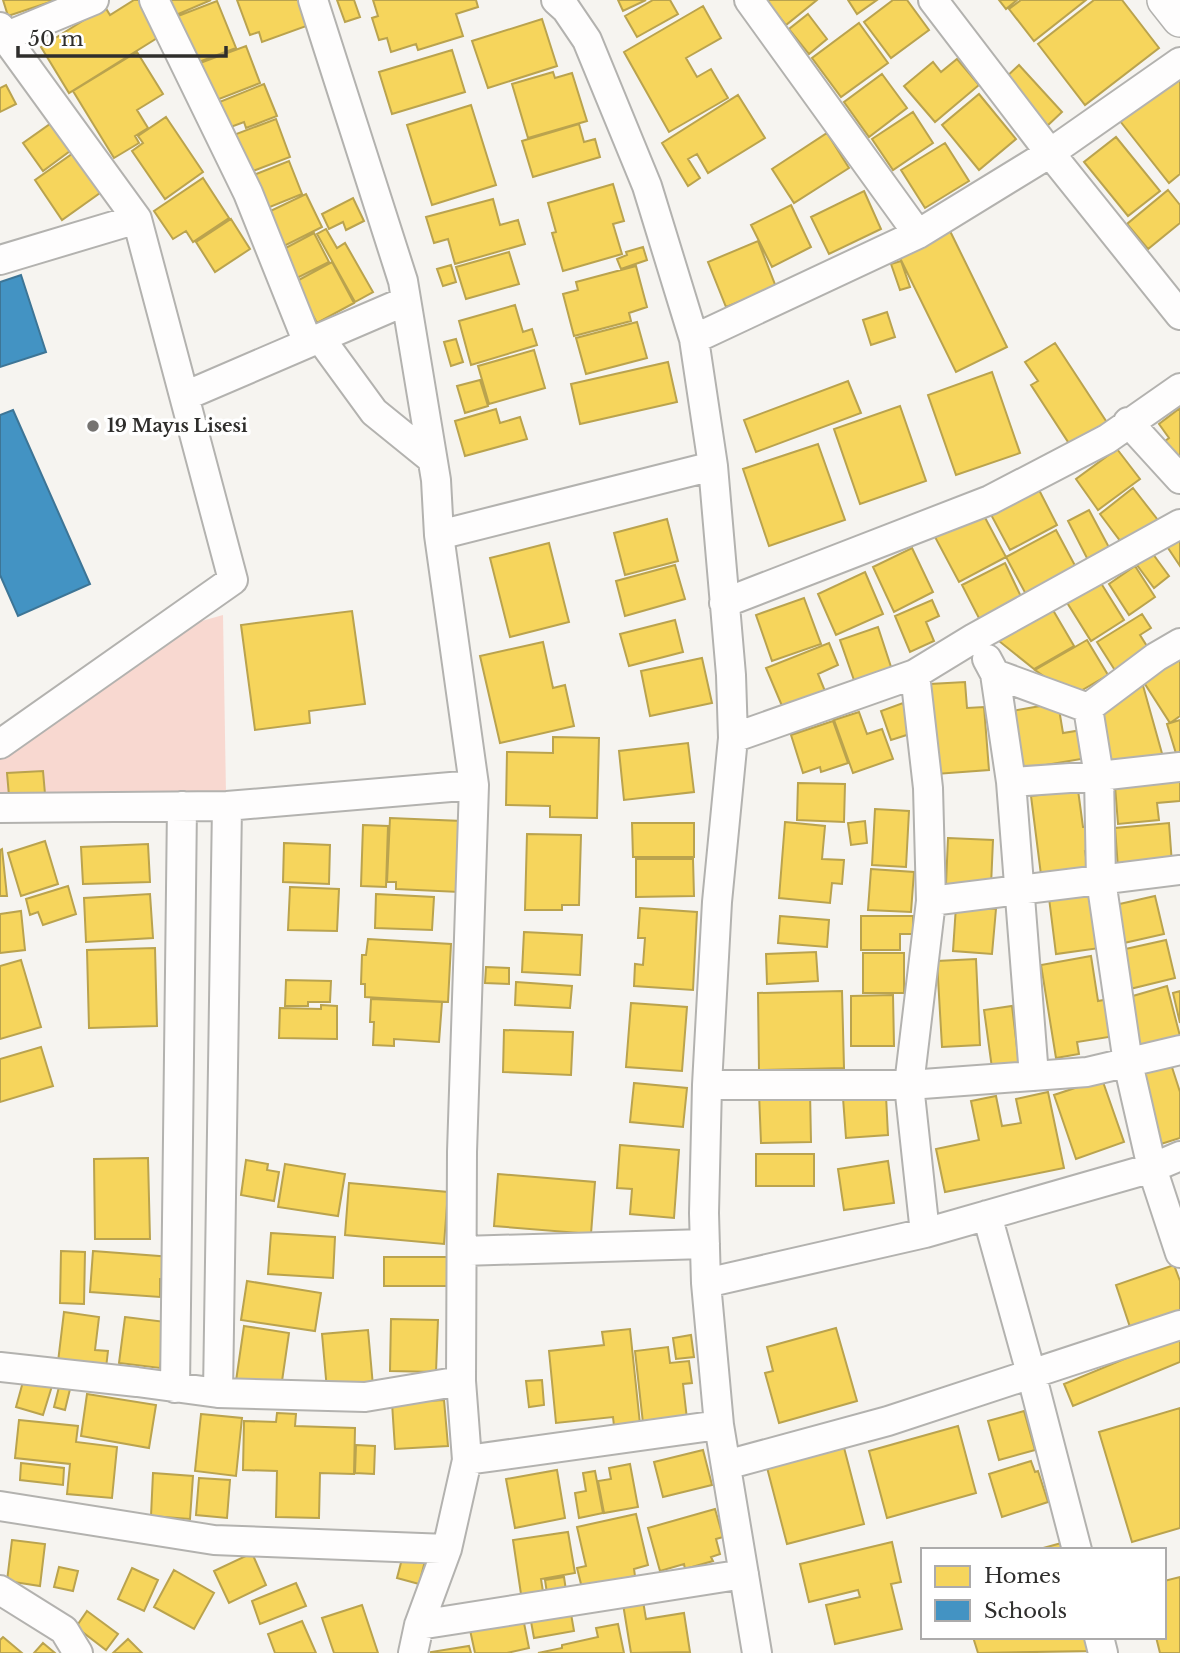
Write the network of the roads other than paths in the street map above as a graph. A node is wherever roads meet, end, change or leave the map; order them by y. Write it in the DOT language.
graph roads {
  1 [pos="94,0"];
  2 [pos="154,0"];
  3 [pos="313,0"];
  4 [pos="556,0"];
  5 [pos="575,0"];
  6 [pos="749,0"];
  7 [pos="933,0"];
  8 [pos="1165,0"];
  9 [pos="1180,19"];
  10 [pos="1,34"];
  11 [pos="587,40"];
  12 [pos="1180,62"];
  13 [pos="1050,153"];
  14 [pos="137,219"];
  15 [pos="918,234"];
  16 [pos="0,260"];
  17 [pos="407,301"];
  18 [pos="1180,315"];
  19 [pos="694,339"];
  20 [pos="314,341"];
  21 [pos="1180,388"];
  22 [pos="185,396"];
  23 [pos="1128,422"];
  24 [pos="432,458"];
  25 [pos="713,466"];
  26 [pos="1180,479"];
  27 [pos="1180,524"];
  28 [pos="439,535"];
  29 [pos="724,603"];
  30 [pos="974,638"];
  31 [pos="1180,643"];
  32 [pos="915,674"];
  33 [pos="995,674"];
  34 [pos="1088,708"];
  35 [pos="733,738"];
  36 [pos="0,744"];
  37 [pos="1180,767"];
  38 [pos="1099,776"];
  39 [pos="1011,782"];
  40 [pos="474,785"];
  41 [pos="182,806"];
  42 [pos="227,806"];
  43 [pos="0,808"];
  44 [pos="1180,870"];
  45 [pos="1101,880"];
  46 [pos="1020,891"];
  47 [pos="931,901"];
  48 [pos="1180,1050"];
  49 [pos="1128,1063"];
  50 [pos="1034,1076"];
  51 [pos="707,1085"];
  52 [pos="909,1085"];
  53 [pos="1180,1156"];
  54 [pos="1152,1168"];
  55 [pos="987,1215"];
  56 [pos="925,1233"];
  57 [pos="705,1244"];
  58 [pos="462,1251"];
  59 [pos="1180,1253"];
  60 [pos="706,1283"];
  61 [pos="1180,1325"];
  62 [pos="0,1367"];
  63 [pos="1031,1373"];
  64 [pos="461,1381"];
  65 [pos="175,1388"];
  66 [pos="218,1393"];
  67 [pos="719,1425"];
  68 [pos="467,1460"];
  69 [pos="726,1465"];
  70 [pos="0,1506"];
  71 [pos="1076,1548"];
  72 [pos="447,1549"];
  73 [pos="744,1574"];
  74 [pos="0,1590"];
  75 [pos="419,1625"];
  76 [pos="78,1653"];
  77 [pos="413,1653"];
  78 [pos="757,1653"];
  1 -- 10 [label="street"];
  2 -- 20 [label="street"];
  3 -- 17 [label="street"];
  4 -- 11 [label="street"];
  5 -- 11 [label="street"];
  6 -- 15 [label="street"];
  7 -- 13 [label="street"];
  8 -- 9 [label="main road"];
  10 -- 14 [label="street"];
  11 -- 19 [label="street"];
  12 -- 13 [label="street"];
  13 -- 15 [label="street"];
  13 -- 18 [label="street"];
  14 -- 16 [label="street"];
  14 -- 22 [label="street"];
  15 -- 19 [label="street"];
  17 -- 20 [label="street"];
  17 -- 24 [label="street"];
  19 -- 25 [label="street"];
  20 -- 22 [label="street"];
  20 -- 24 [label="street"];
  21 -- 23 [label="street"];
  22 -- 36 [label="street"];
  23 -- 26 [label="street"];
  23 -- 29 [label="street"];
  24 -- 28 [label="street"];
  25 -- 28 [label="street"];
  25 -- 29 [label="street"];
  27 -- 30 [label="street"];
  28 -- 40 [label="street"];
  29 -- 35 [label="street"];
  30 -- 32 [label="street"];
  30 -- 33 [label="street"];
  31 -- 34 [label="street"];
  32 -- 35 [label="street"];
  32 -- 47 [label="street"];
  33 -- 34 [label="street"];
  33 -- 39 [label="street"];
  34 -- 38 [label="street"];
  35 -- 51 [label="street"];
  37 -- 38 [label="street"];
  38 -- 39 [label="street"];
  38 -- 45 [label="street"];
  39 -- 46 [label="street"];
  40 -- 42 [label="street"];
  40 -- 58 [label="street"];
  41 -- 42 [label="street"];
  41 -- 43 [label="street"];
  41 -- 65 [label="street"];
  42 -- 66 [label="street"];
  44 -- 45 [label="street"];
  45 -- 46 [label="street"];
  45 -- 49 [label="street"];
  46 -- 47 [label="street"];
  46 -- 50 [label="street"];
  47 -- 52 [label="street"];
  48 -- 49 [label="street"];
  49 -- 50 [label="street"];
  49 -- 54 [label="street"];
  50 -- 52 [label="street"];
  51 -- 52 [label="street"];
  51 -- 57 [label="street"];
  52 -- 56 [label="street"];
  53 -- 54 [label="street"];
  54 -- 55 [label="street"];
  54 -- 59 [label="street"];
  55 -- 56 [label="street"];
  55 -- 63 [label="street"];
  56 -- 60 [label="street"];
  57 -- 58 [label="street"];
  57 -- 60 [label="street"];
  58 -- 64 [label="street"];
  60 -- 67 [label="street"];
  61 -- 63 [label="street"];
  62 -- 65 [label="street"];
  63 -- 69 [label="street"];
  63 -- 71 [label="street"];
  64 -- 66 [label="street"];
  64 -- 68 [label="street"];
  65 -- 66 [label="street"];
  67 -- 68 [label="street"];
  67 -- 69 [label="street"];
  68 -- 72 [label="street"];
  69 -- 73 [label="street"];
  70 -- 72 [label="street"];
  72 -- 75 [label="street"];
  73 -- 75 [label="street"];
  73 -- 78 [label="street"];
  74 -- 76 [label="street"];
  75 -- 77 [label="street"];
}
